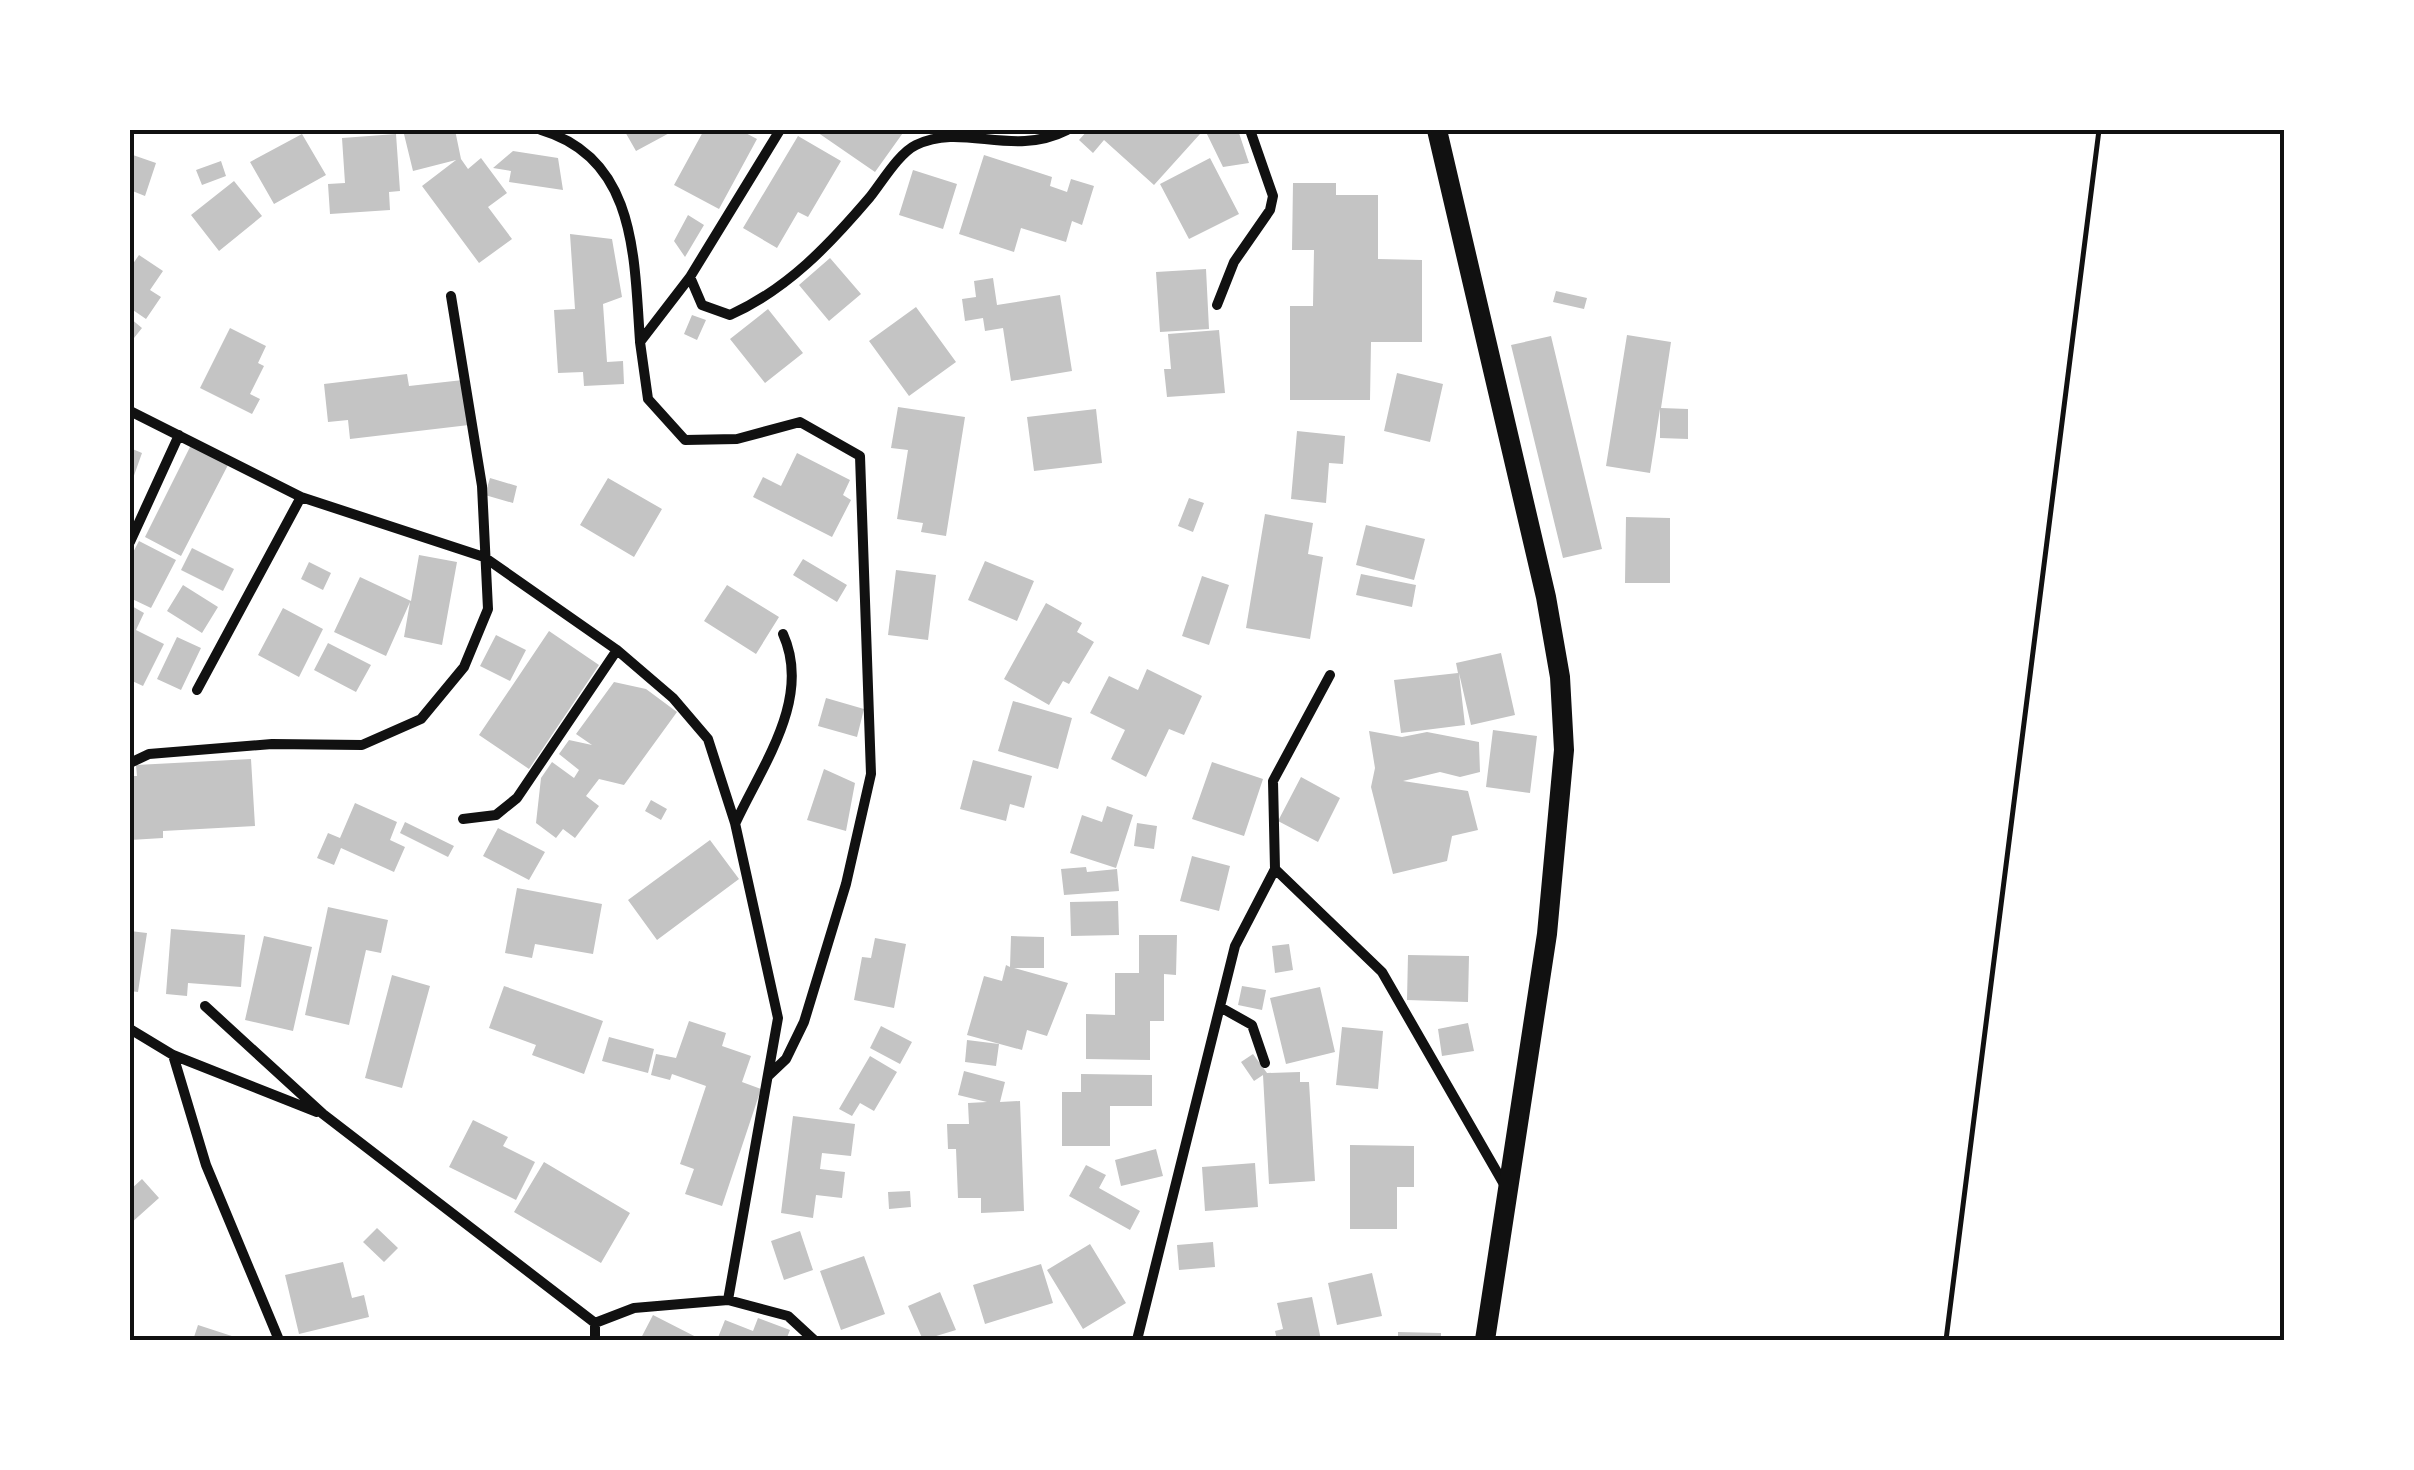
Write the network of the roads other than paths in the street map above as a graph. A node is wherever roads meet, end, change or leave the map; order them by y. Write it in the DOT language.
graph roads {
  1 [pos="541,130"];
  2 [pos="780,130"];
  3 [pos="1067,130"];
  4 [pos="1250,130"];
  5 [pos="1438,130"];
  6 [pos="690,276"];
  7 [pos="451,296"];
  8 [pos="1217,306"];
  9 [pos="640,342"];
  10 [pos="130,411"];
  11 [pos="178,435"];
  12 [pos="301,496"];
  13 [pos="130,542"];
  14 [pos="484,557"];
  15 [pos="783,634"];
  16 [pos="617,650"];
  17 [pos="1330,675"];
  18 [pos="197,690"];
  19 [pos="130,763"];
  20 [pos="463,819"];
  21 [pos="735,823"];
  22 [pos="1275,869"];
  23 [pos="206,1006"];
  24 [pos="1220,1007"];
  25 [pos="130,1029"];
  26 [pos="173,1055"];
  27 [pos="1264,1063"];
  28 [pos="768,1076"];
  29 [pos="323,1114"];
  30 [pos="1508,1191"];
  31 [pos="728,1300"];
  32 [pos="596,1323"];
  33 [pos="280,1340"];
  34 [pos="595,1340"];
  35 [pos="814,1340"];
  36 [pos="1136,1340"];
  37 [pos="1484,1340"];
  1 -- 9 [label="street"];
  2 -- 6 [label="street"];
  3 -- 6 [label="street"];
  4 -- 8 [label="street"];
  5 -- 30 [label="main road"];
  6 -- 9 [label="street"];
  7 -- 14 [label="street"];
  9 -- 28 [label="street"];
  10 -- 11 [label="street"];
  11 -- 12 [label="street"];
  11 -- 13 [label="street"];
  12 -- 14 [label="street"];
  12 -- 18 [label="street"];
  14 -- 16 [label="street"];
  14 -- 19 [label="street"];
  15 -- 21 [label="street"];
  16 -- 20 [label="street"];
  16 -- 21 [label="street"];
  17 -- 22 [label="street"];
  21 -- 28 [label="street"];
  22 -- 24 [label="street"];
  22 -- 30 [label="street"];
  23 -- 29 [label="street"];
  24 -- 27 [label="street"];
  24 -- 36 [label="street"];
  25 -- 26 [label="street"];
  26 -- 29 [label="street"];
  26 -- 33 [label="street"];
  28 -- 31 [label="street"];
  29 -- 32 [label="street"];
  30 -- 37 [label="main road"];
  31 -- 32 [label="street"];
  31 -- 35 [label="street"];
  32 -- 34 [label="street"];
}
